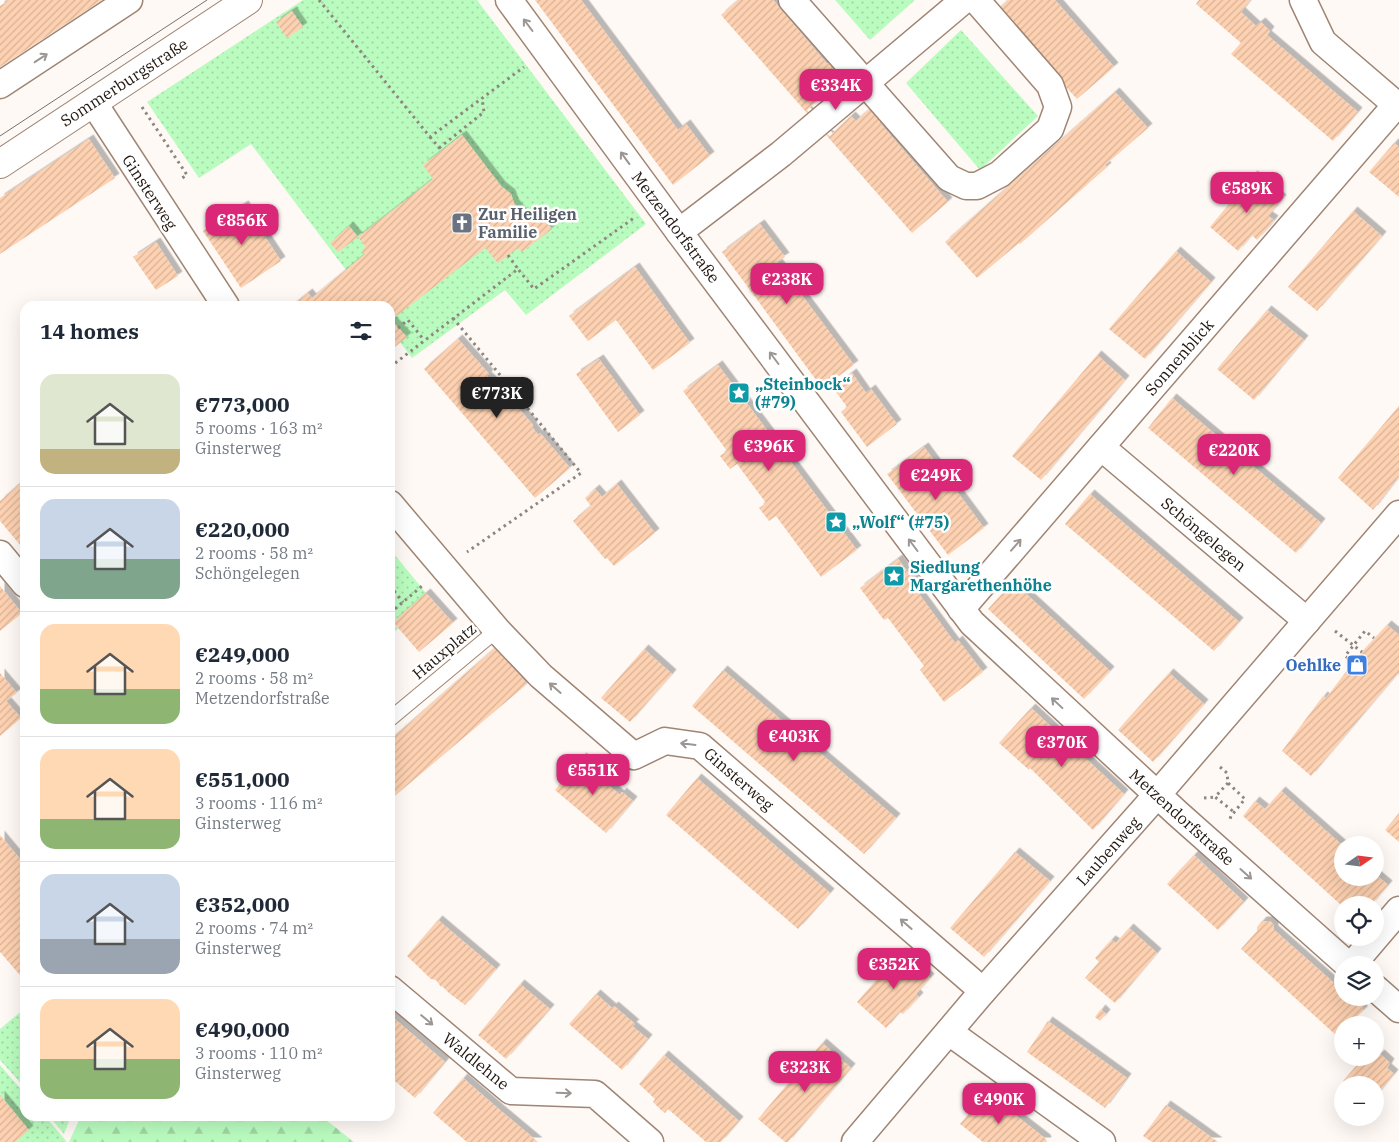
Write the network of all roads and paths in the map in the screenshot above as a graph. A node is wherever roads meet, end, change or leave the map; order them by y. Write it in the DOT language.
graph roads {
  1 [pos="129,0"];
  2 [pos="248,0"];
  3 [pos="319,0"];
  4 [pos="509,0"];
  5 [pos="792,0"];
  6 [pos="964,0"];
  7 [pos="976,0"];
  8 [pos="1303,0"];
  9 [pos="546,50"];
  10 [pos="125,81"];
  11 [pos="864,84"];
  12 [pos="0,85"];
  13 [pos="482,97"];
  14 [pos="93,102"];
  15 [pos="1398,106"];
  16 [pos="430,137"];
  17 [pos="0,164"];
  18 [pos="153,197"];
  19 [pos="657,202"];
  20 [pos="679,232"];
  21 [pos="508,255"];
  22 [pos="518,269"];
  23 [pos="223,301"];
  24 [pos="453,318"];
  25 [pos="398,328"];
  26 [pos="424,340"];
  27 [pos="395,363"];
  28 [pos="1101,447"];
  29 [pos="395,510"];
  30 [pos="1399,514"];
  31 [pos="443,568"];
  32 [pos="395,592"];
  33 [pos="403,602"];
  34 [pos="395,609"];
  35 [pos="961,609"];
  36 [pos="1307,621"];
  37 [pos="496,630"];
  38 [pos="1374,638"];
  39 [pos="1353,646"];
  40 [pos="1362,652"];
  41 [pos="1353,662"];
  42 [pos="395,715"];
  43 [pos="1218,765"];
  44 [pos="1228,783"];
  45 [pos="1158,795"];
  46 [pos="1234,812"];
  47 [pos="1211,843"];
  48 [pos="1399,910"];
  49 [pos="1340,956"];
  50 [pos="1358,956"];
  51 [pos="983,991"];
  52 [pos="395,993"];
  53 [pos="1384,996"];
  54 [pos="1399,1009"];
  55 [pos="949,1032"];
  56 [pos="650,1142"];
  57 [pos="855,1142"];
  58 [pos="1102,1142"];
  12 -- 1 [label="street, one-way"];
  2 -- 10 [label="street, Sommerburgstraße"];
  3 -- 16 [label="path"];
  9 -- 4 [label="street, Metzendorfstraße, one-way"];
  5 -- 11 [label="street"];
  6 -- 11 [label="street"];
  7 -- 11 [label="street"];
  8 -- 15 [label="street"];
  9 -- 13 [label="path"];
  19 -- 9 [label="street, Metzendorfstraße, one-way"];
  10 -- 14 [label="street, Sommerburgstraße"];
  10 -- 18 [label="path"];
  11 -- 20 [label="street"];
  13 -- 16 [label="path"];
  13 -- 16 [label="path"];
  14 -- 17 [label="street, Sommerburgstraße"];
  14 -- 18 [label="street, Ginsterweg"];
  15 -- 28 [label="street, Sonnenblick"];
  18 -- 23 [label="street, Ginsterweg"];
  19 -- 20 [label="street, Metzendorfstraße"];
  19 -- 22 [label="path"];
  35 -- 20 [label="street, Metzendorfstraße, one-way"];
  21 -- 22 [label="path"];
  22 -- 24 [label="path"];
  24 -- 26 [label="path"];
  24 -- 31 [label="path"];
  25 -- 26 [label="path"];
  26 -- 27 [label="path"];
  35 -- 28 [label="street, Sonnenblick, one-way"];
  28 -- 36 [label="street, Schöngelegen"];
  29 -- 31 [label="street, Ginsterweg"];
  30 -- 36 [label="street, Laubenweg"];
  31 -- 33 [label="path"];
  31 -- 37 [label="street, Ginsterweg"];
  32 -- 33 [label="path"];
  33 -- 34 [label="path"];
  45 -- 35 [label="street, Metzendorfstraße, one-way"];
  36 -- 45 [label="street, Laubenweg"];
  37 -- 42 [label="lane, Hauxplatz"];
  51 -- 37 [label="street, Ginsterweg, one-way"];
  38 -- 39 [label="path"];
  39 -- 40 [label="path"];
  39 -- 41 [label="path"];
  43 -- 44 [label="path"];
  44 -- 46 [label="path"];
  44 -- 46 [label="path"];
  45 -- 47 [label="street, Metzendorfstraße"];
  45 -- 51 [label="street, Laubenweg"];
  46 -- 47 [label="path"];
  47 -- 49 [label="street, Metzendorfstraße, one-way"];
  48 -- 50 [label="street"];
  51 -- 55 [label="street, Laubenweg"];
  52 -- 56 [label="street, Waldlehne, one-way"];
  53 -- 54 [label="street"];
  55 -- 57 [label="street, Laubenweg"];
  55 -- 58 [label="street"];
}
